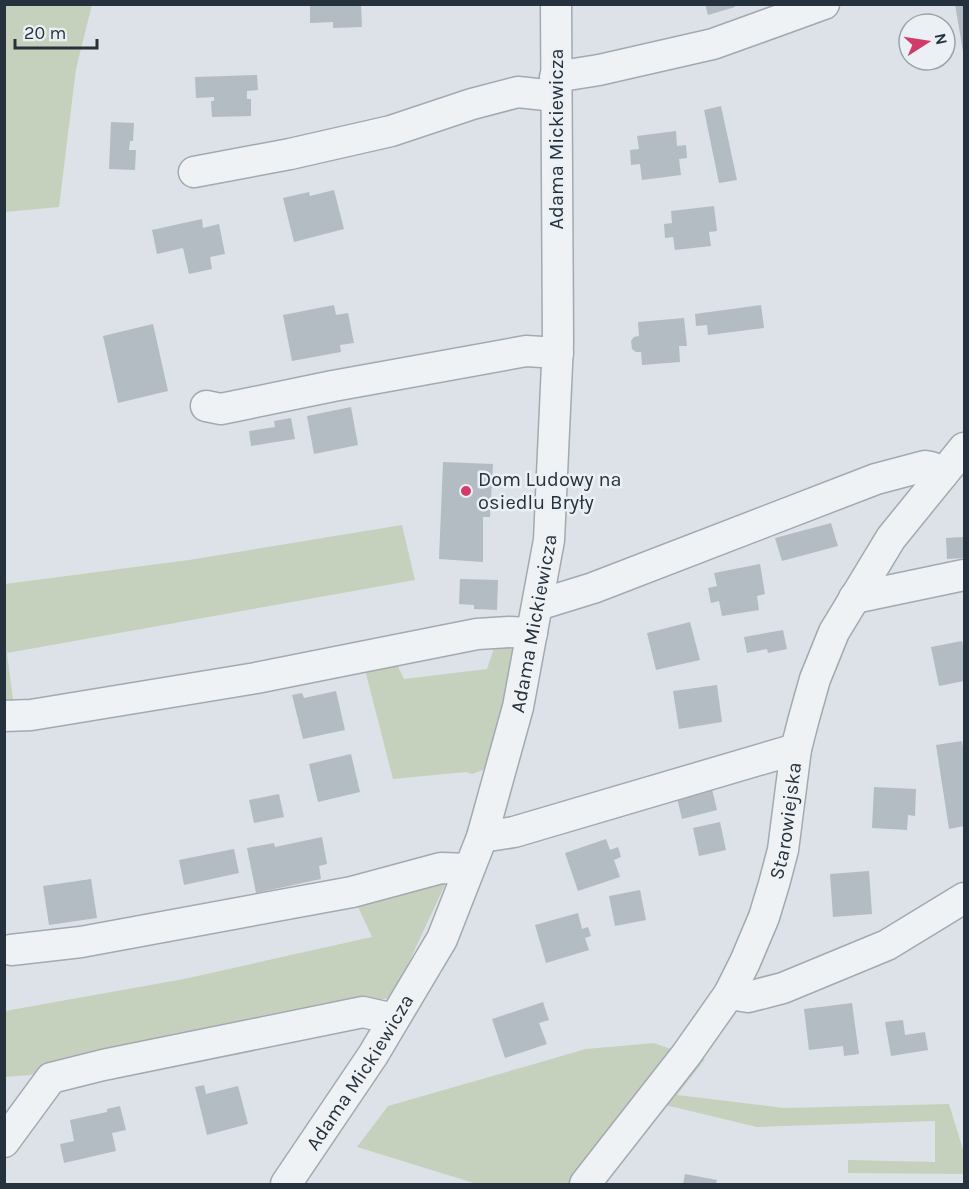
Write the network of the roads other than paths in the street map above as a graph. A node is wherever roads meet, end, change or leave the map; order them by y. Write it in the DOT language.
graph roads {
  1 [pos="556,4"];
  2 [pos="824,4"];
  3 [pos="555,86"];
  4 [pos="194,172"];
  5 [pos="558,353"];
  6 [pos="206,406"];
  7 [pos="964,448"];
  8 [pos="943,474"];
  9 [pos="964,575"];
  10 [pos="854,598"];
  11 [pos="535,619"];
  12 [pos="4,716"];
  13 [pos="796,750"];
  14 [pos="482,837"];
  15 [pos="469,869"];
  16 [pos="964,898"];
  17 [pos="11,950"];
  18 [pos="729,994"];
  19 [pos="394,1019"];
  20 [pos="4,1142"];
  21 [pos="286,1185"];
  22 [pos="585,1185"];
  1 -- 3 [label="street, Adama Mickiewicza"];
  2 -- 3 [label="street"];
  3 -- 4 [label="street"];
  3 -- 5 [label="street, Adama Mickiewicza"];
  5 -- 6 [label="street"];
  5 -- 11 [label="street, Adama Mickiewicza"];
  7 -- 8 [label="street, Starowiejska"];
  8 -- 10 [label="street, Starowiejska"];
  8 -- 11 [label="street"];
  9 -- 10 [label="street"];
  10 -- 13 [label="street, Starowiejska"];
  11 -- 12 [label="street"];
  11 -- 14 [label="street, Adama Mickiewicza"];
  13 -- 14 [label="street"];
  13 -- 18 [label="street, Starowiejska"];
  14 -- 15 [label="street, Adama Mickiewicza"];
  15 -- 17 [label="street"];
  15 -- 19 [label="street, Adama Mickiewicza"];
  16 -- 18 [label="street"];
  18 -- 22 [label="street, Starowiejska"];
  19 -- 20 [label="street"];
  19 -- 21 [label="street, Adama Mickiewicza"];
}
